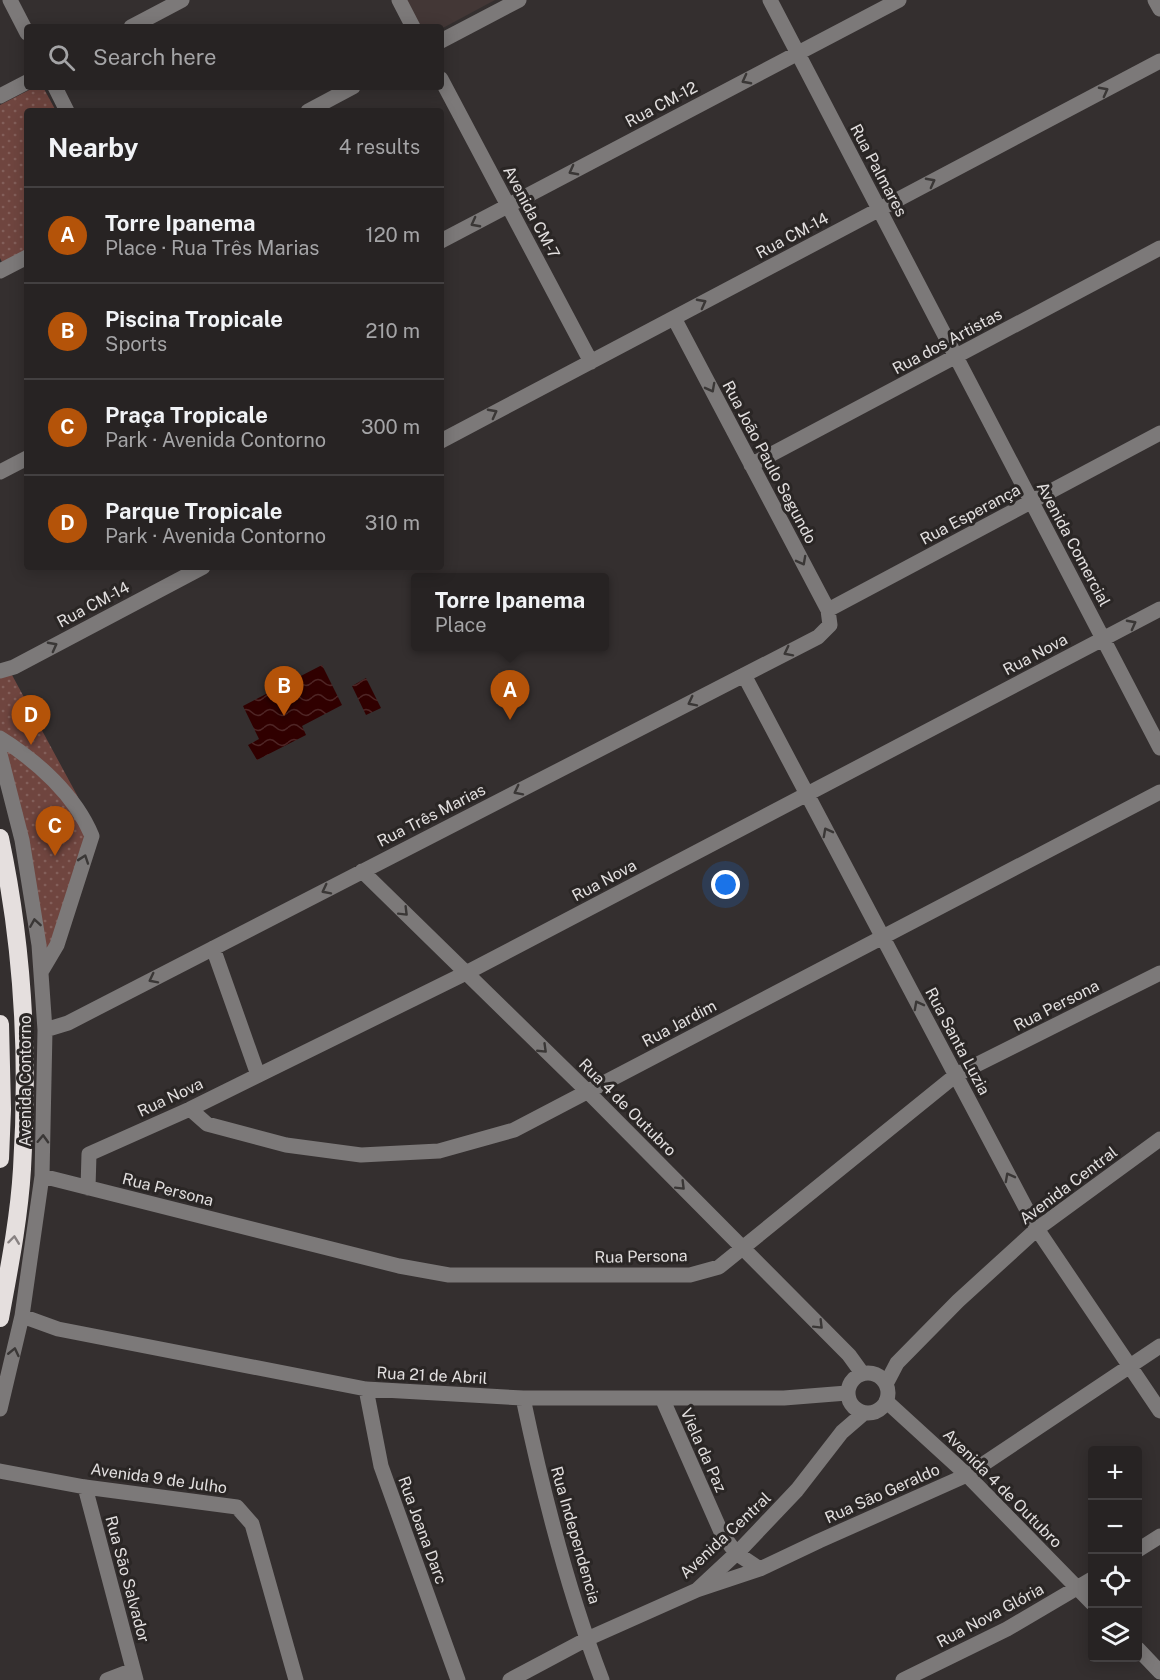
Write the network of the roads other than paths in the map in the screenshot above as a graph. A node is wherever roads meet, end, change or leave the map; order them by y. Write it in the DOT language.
graph roads {
  1 [pos="10,0"];
  2 [pos="182,0"];
  3 [pos="399,0"];
  4 [pos="519,0"];
  5 [pos="770,0"];
  6 [pos="899,0"];
  7 [pos="1155,0"];
  8 [pos="1160,9"];
  9 [pos="137,24"];
  10 [pos="412,24"];
  11 [pos="24,27"];
  12 [pos="444,39"];
  13 [pos="798,53"];
  14 [pos="1160,62"];
  15 [pos="24,84"];
  16 [pos="444,85"];
  17 [pos="56,90"];
  18 [pos="347,90"];
  19 [pos="0,96"];
  20 [pos="66,108"];
  21 [pos="314,108"];
  22 [pos="508,205"];
  23 [pos="880,210"];
  24 [pos="444,239"];
  25 [pos="1160,248"];
  26 [pos="24,259"];
  27 [pos="0,271"];
  28 [pos="674,318"];
  29 [pos="956,356"];
  30 [pos="591,362"];
  31 [pos="1160,433"];
  32 [pos="444,439"];
  33 [pos="24,460"];
  34 [pos="751,465"];
  35 [pos="0,472"];
  36 [pos="1032,501"];
  37 [pos="197,570"];
  38 [pos="1160,609"];
  39 [pos="829,617"];
  40 [pos="1103,639"];
  41 [pos="0,671"];
  42 [pos="744,675"];
  43 [pos="0,738"];
  44 [pos="1160,748"];
  45 [pos="0,754"];
  46 [pos="1160,792"];
  47 [pos="807,794"];
  48 [pos="0,838"];
  49 [pos="362,871"];
  50 [pos="882,937"];
  51 [pos="213,948"];
  52 [pos="41,972"];
  53 [pos="466,973"];
  54 [pos="1160,973"];
  55 [pos="0,1024"];
  56 [pos="45,1030"];
  57 [pos="258,1075"];
  58 [pos="956,1075"];
  59 [pos="587,1092"];
  60 [pos="190,1109"];
  61 [pos="1160,1139"];
  62 [pos="0,1159"];
  63 [pos="42,1176"];
  64 [pos="88,1188"];
  65 [pos="1037,1229"];
  66 [pos="743,1248"];
  67 [pos="22,1316"];
  68 [pos="0,1318"];
  69 [pos="1160,1346"];
  70 [pos="897,1363"];
  71 [pos="1129,1365"];
  72 [pos="868,1373"];
  73 [pos="886,1384"];
  74 [pos="366,1389"];
  75 [pos="523,1398"];
  76 [pos="662,1398"];
  77 [pos="849,1399"];
  78 [pos="886,1401"];
  79 [pos="0,1409"];
  80 [pos="1160,1411"];
  81 [pos="864,1413"];
  82 [pos="842,1432"];
  83 [pos="0,1472"];
  84 [pos="967,1475"];
  85 [pos="85,1487"];
  86 [pos="1160,1536"];
  87 [pos="1142,1547"];
  88 [pos="736,1553"];
  89 [pos="760,1569"];
  90 [pos="1088,1582"];
  91 [pos="1078,1588"];
  92 [pos="697,1590"];
  93 [pos="1088,1599"];
  94 [pos="586,1639"];
  95 [pos="1142,1654"];
  96 [pos="1160,1672"];
  97 [pos="135,1675"];
  98 [pos="107,1680"];
  99 [pos="296,1680"];
  100 [pos="458,1680"];
  101 [pos="510,1680"];
  102 [pos="602,1680"];
  103 [pos="903,1680"];
  1 -- 11 [label="street"];
  2 -- 9 [label="street"];
  3 -- 10 [label="street"];
  4 -- 12 [label="street"];
  5 -- 13 [label="street, Rua Palmares"];
  6 -- 13 [label="street, Rua CM-12"];
  7 -- 8 [label="street"];
  13 -- 22 [label="street, Rua CM-12, one-way"];
  13 -- 23 [label="street, Rua Palmares"];
  23 -- 14 [label="street, Rua CM-14, one-way"];
  15 -- 19 [label="street"];
  16 -- 22 [label="street, Avenida CM-7"];
  17 -- 20 [label="street"];
  18 -- 21 [label="street"];
  22 -- 24 [label="street, Rua CM-12, one-way"];
  22 -- 30 [label="street, Avenida CM-7"];
  28 -- 23 [label="street, Rua CM-14, one-way"];
  23 -- 29 [label="street, Rua Palmares"];
  25 -- 29 [label="street, Rua dos Artistas"];
  26 -- 27 [label="street"];
  28 -- 30 [label="street, Rua CM-14"];
  28 -- 34 [label="street, Rua João Paulo Segundo, one-way"];
  29 -- 34 [label="street, Rua dos Artistas"];
  29 -- 36 [label="street, Avenida Comercial"];
  32 -- 30 [label="street, Rua CM-14, one-way"];
  31 -- 36 [label="street, Rua Esperança"];
  33 -- 35 [label="street"];
  34 -- 39 [label="street, Rua João Paulo Segundo, one-way"];
  36 -- 39 [label="street, Rua Esperança"];
  36 -- 40 [label="street, Avenida Comercial"];
  41 -- 37 [label="street, Rua CM-14, one-way"];
  40 -- 38 [label="street, Rua Nova, one-way"];
  39 -- 42 [label="street, Rua Três Marias, one-way"];
  40 -- 44 [label="street, Avenida Comercial"];
  40 -- 47 [label="street, Rua Nova"];
  42 -- 47 [label="street, Rua Santa Luzia"];
  42 -- 49 [label="street, Rua Três Marias, one-way"];
  52 -- 43 [label="street, one-way"];
  52 -- 45 [label="street, Avenida Contorno, one-way"];
  46 -- 50 [label="street, Rua Jardim"];
  50 -- 47 [label="street, Rua Santa Luzia, one-way"];
  47 -- 53 [label="street, Rua Nova"];
  68 -- 48 [label="highway, one-way"];
  49 -- 51 [label="street, Rua Três Marias, one-way"];
  49 -- 53 [label="street, Rua 4 de Outubro, one-way"];
  58 -- 50 [label="street, Rua Santa Luzia, one-way"];
  50 -- 59 [label="street, Rua Jardim"];
  51 -- 56 [label="street, Rua Três Marias, one-way"];
  51 -- 57 [label="street"];
  52 -- 56 [label="street, Avenida Contorno"];
  53 -- 57 [label="street, Rua Nova"];
  53 -- 59 [label="street, Rua 4 de Outubro, one-way"];
  54 -- 58 [label="street, Rua Persona"];
  55 -- 62 [label="highway"];
  63 -- 56 [label="street, Avenida Contorno, one-way"];
  57 -- 60 [label="street, Rua Nova"];
  65 -- 58 [label="street, Rua Santa Luzia, one-way"];
  58 -- 66 [label="street, Rua Persona"];
  59 -- 60 [label="street, Rua Jardim"];
  59 -- 66 [label="street, Rua 4 de Outubro, one-way"];
  60 -- 64 [label="street, Rua Nova"];
  61 -- 65 [label="street, Avenida Central"];
  63 -- 64 [label="street, Rua Persona"];
  63 -- 67 [label="street, Avenida Contorno"];
  64 -- 66 [label="street, Rua Persona"];
  65 -- 70 [label="street, Avenida Central"];
  65 -- 71 [label="street, Rua Santa Luzia"];
  66 -- 72 [label="street, Rua 4 de Outubro, one-way"];
  67 -- 74 [label="street, Rua 21 de Abril"];
  79 -- 67 [label="street, Avenida Contorno, one-way"];
  69 -- 71 [label="street, Rua São Geraldo"];
  70 -- 72 [label="street, Avenida Central"];
  70 -- 73 [label="street, Avenida Central"];
  71 -- 80 [label="street, Rua Santa Luzia"];
  71 -- 84 [label="street, Rua São Geraldo"];
  72 -- 73 [label="street"];
  72 -- 77 [label="street"];
  73 -- 78 [label="street"];
  74 -- 75 [label="street, Rua 21 de Abril"];
  74 -- 100 [label="street, Rua Joana Darc"];
  75 -- 76 [label="street, Rua 21 de Abril"];
  75 -- 94 [label="street, Rua Independencia"];
  76 -- 77 [label="street, Rua 21 de Abril"];
  76 -- 88 [label="street, Viela da Paz"];
  77 -- 81 [label="street"];
  77 -- 82 [label="street, Avenida Central"];
  78 -- 81 [label="street"];
  78 -- 84 [label="street, Avenida 4 de Outubro"];
  81 -- 82 [label="street, Avenida Central"];
  82 -- 88 [label="street, Avenida Central"];
  83 -- 85 [label="street, Avenida 9 de Julho"];
  84 -- 89 [label="street, Rua São Geraldo"];
  84 -- 91 [label="street, Avenida 4 de Outubro"];
  85 -- 97 [label="street, Rua São Salvador"];
  85 -- 99 [label="street, Avenida 9 de Julho"];
  86 -- 87 [label="street"];
  88 -- 89 [label="street, Viela da Paz"];
  88 -- 92 [label="street, Avenida Central"];
  89 -- 92 [label="street, Rua São Geraldo"];
  90 -- 91 [label="street, Rua Nova Glória"];
  91 -- 93 [label="street, Avenida 4 de Outubro"];
  91 -- 103 [label="street, Rua Nova Glória"];
  92 -- 94 [label="street, Avenida Central"];
  94 -- 101 [label="street, Avenida Central"];
  94 -- 102 [label="street, Rua Independencia"];
  95 -- 96 [label="street"];
  97 -- 98 [label="street"];
}
